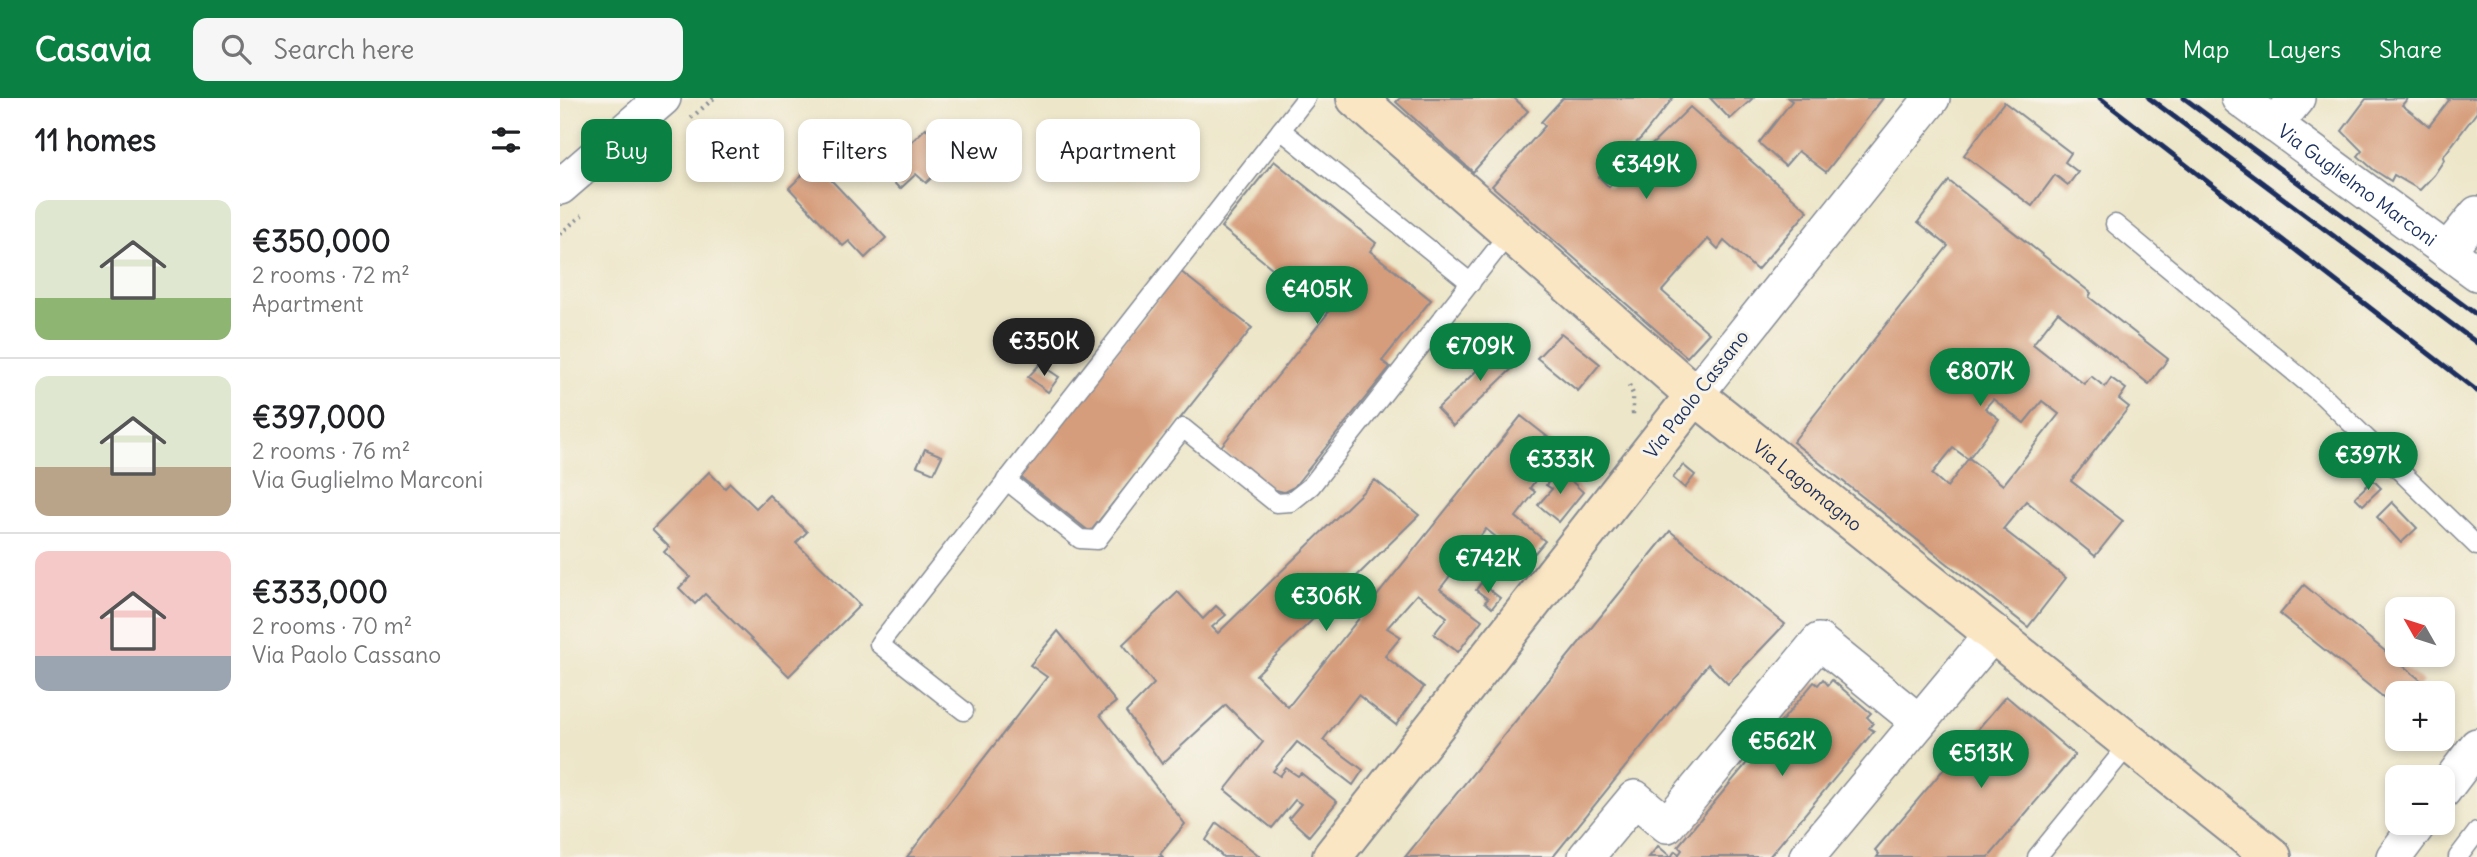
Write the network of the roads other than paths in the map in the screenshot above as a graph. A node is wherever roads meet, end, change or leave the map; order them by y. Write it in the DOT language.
graph roads {
  1 [pos="663,98"];
  2 [pos="1306,98"];
  3 [pos="1356,98"];
  4 [pos="1932,98"];
  5 [pos="2239,98"];
  6 [pos="2297,98"];
  7 [pos="2275,125"];
  8 [pos="1281,130"];
  9 [pos="560,187"];
  10 [pos="2477,214"];
  11 [pos="2115,224"];
  12 [pos="1510,232"];
  13 [pos="2447,251"];
  14 [pos="2477,273"];
  15 [pos="1471,283"];
  16 [pos="1695,395"];
  17 [pos="1006,480"];
  18 [pos="2477,546"];
  19 [pos="1994,632"];
  20 [pos="964,710"];
  21 [pos="1919,722"];
  22 [pos="2130,743"];
  23 [pos="2477,746"];
  24 [pos="2455,775"];
  25 [pos="2477,832"];
  26 [pos="2410,835"];
  27 [pos="1332,857"];
  28 [pos="1586,857"];
  29 [pos="1807,857"];
  30 [pos="2036,857"];
  31 [pos="2272,857"];
  32 [pos="2394,857"];
  33 [pos="2458,857"];
  1 -- 9 [label="street"];
  2 -- 8 [label="lane"];
  3 -- 12 [label="main road, Via Lagomagno"];
  4 -- 16 [label="street, Via Paolo Cassano"];
  5 -- 7 [label="street, Via Guglielmo Marconi"];
  6 -- 7 [label="street"];
  7 -- 13 [label="street, Via Guglielmo Marconi"];
  8 -- 15 [label="lane"];
  8 -- 17 [label="lane"];
  10 -- 13 [label="street"];
  11 -- 18 [label="lane"];
  12 -- 15 [label="lane"];
  12 -- 16 [label="main road, Via Lagomagno"];
  13 -- 14 [label="street, Via Guglielmo Marconi"];
  15 -- 17 [label="lane"];
  16 -- 19 [label="main road, Via Lagomagno"];
  16 -- 27 [label="main road, Via Paolo Cassano"];
  17 -- 20 [label="lane"];
  19 -- 21 [label="street"];
  19 -- 22 [label="main road, Via Lagomagno"];
  21 -- 28 [label="street"];
  21 -- 29 [label="street"];
  22 -- 30 [label="lane"];
  22 -- 31 [label="main road, Via Lagomagno"];
  23 -- 24 [label="street"];
  25 -- 33 [label="lane"];
  26 -- 32 [label="street"];
}
